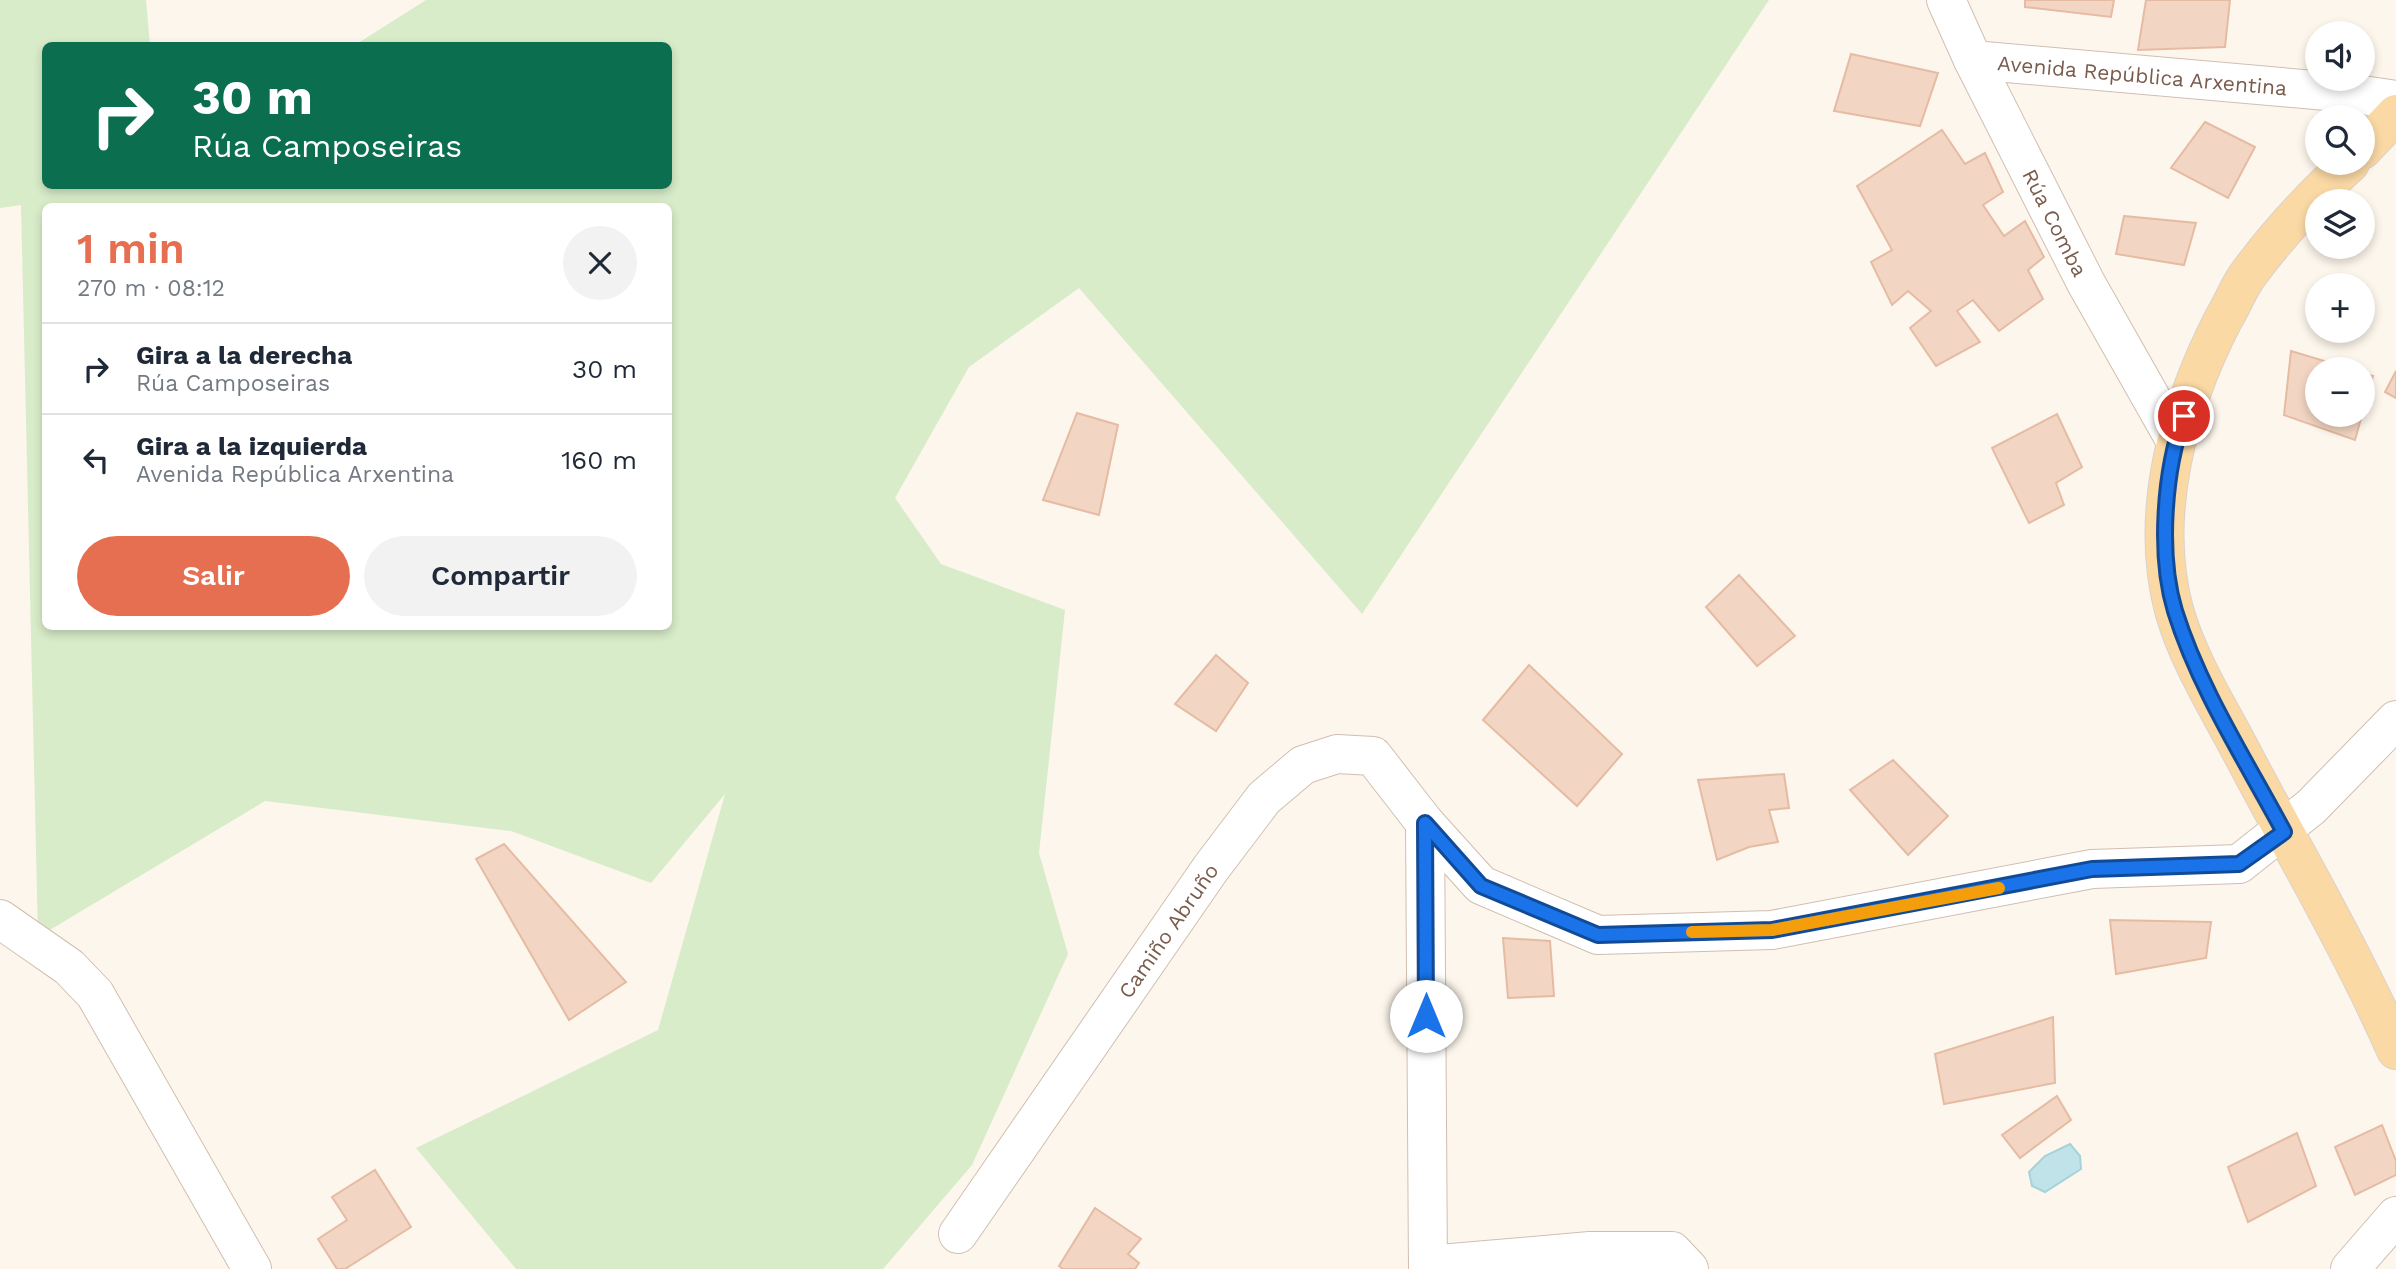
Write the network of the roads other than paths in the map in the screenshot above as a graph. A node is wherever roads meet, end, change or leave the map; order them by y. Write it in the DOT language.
graph roads {
  1 [pos="1946,0"];
  2 [pos="1973,60"];
  3 [pos="2396,100"];
  4 [pos="2396,114"];
  5 [pos="2375,136"];
  6 [pos="2337,175"];
  7 [pos="2175,440"];
  8 [pos="2396,720"];
  9 [pos="1425,823"];
  10 [pos="2284,832"];
  11 [pos="0,919"];
  12 [pos="2396,1050"];
  13 [pos="2396,1216"];
  14 [pos="958,1234"];
  15 [pos="1428,1267"];
  16 [pos="252,1269"];
  17 [pos="1689,1269"];
  18 [pos="2350,1269"];
  1 -- 2 [label="street, Rúa Comba"];
  2 -- 3 [label="street, Avenida República Arxentina"];
  2 -- 7 [label="street, Rúa Comba"];
  4 -- 5 [label="main road"];
  6 -- 7 [label="main road"];
  7 -- 10 [label="main road"];
  8 -- 10 [label="street, Camiño Abruño"];
  9 -- 10 [label="street, Camiño Abruño"];
  9 -- 14 [label="street, Camiño Abruño"];
  9 -- 15 [label="street"];
  10 -- 12 [label="main road"];
  11 -- 16 [label="street"];
  13 -- 18 [label="street"];
  15 -- 17 [label="street"];
}
